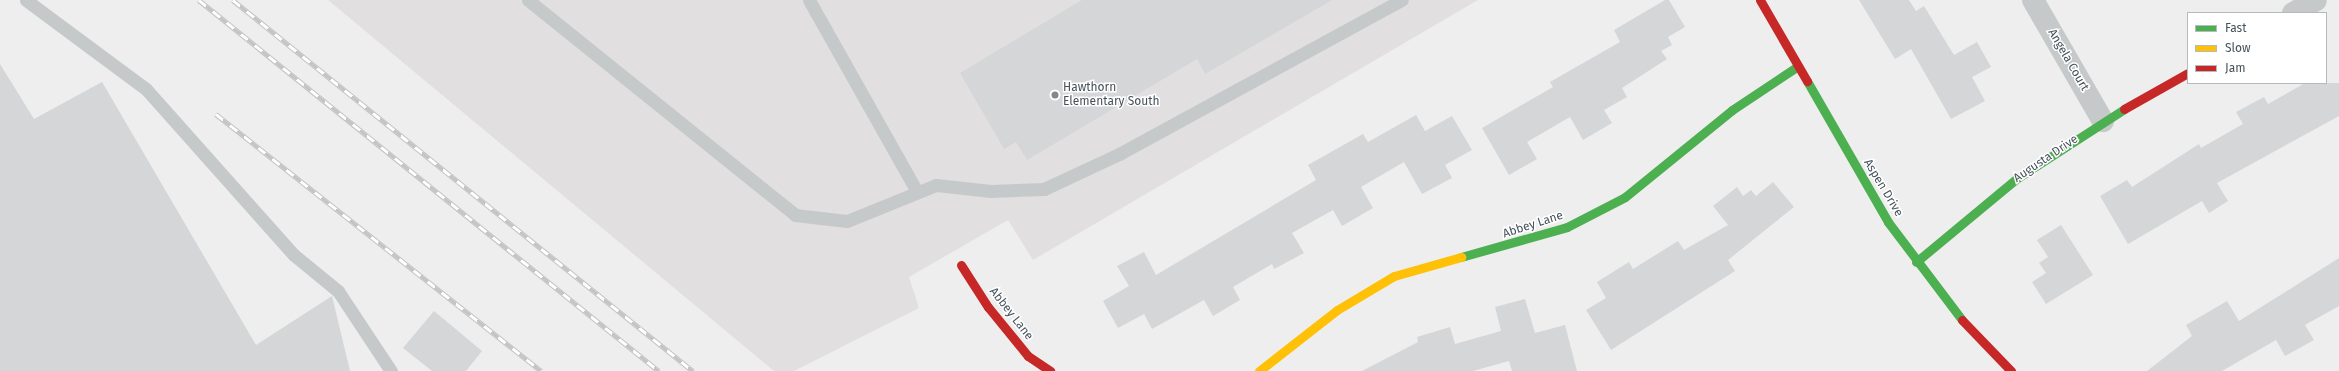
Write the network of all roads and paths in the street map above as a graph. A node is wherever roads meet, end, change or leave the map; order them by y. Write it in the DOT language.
graph roads {
  1 [pos="26,0"];
  2 [pos="528,0"];
  3 [pos="809,0"];
  4 [pos="1402,0"];
  5 [pos="1760,0"];
  6 [pos="2033,0"];
  7 [pos="2316,0"];
  8 [pos="2296,12"];
  9 [pos="1798,66"];
  10 [pos="2187,74"];
  11 [pos="2104,121"];
  12 [pos="917,192"];
  13 [pos="1916,262"];
  14 [pos="961,265"];
  15 [pos="392,371"];
  16 [pos="1050,371"];
  17 [pos="1259,371"];
  18 [pos="2011,371"];
  1 -- 15 [label="lane"];
  2 -- 12 [label="lane"];
  3 -- 12 [label="lane"];
  4 -- 12 [label="lane"];
  5 -- 9 [label="street, Aspen Drive"];
  6 -- 11 [label="street, Angela Court"];
  7 -- 8 [label="street"];
  9 -- 13 [label="street, Aspen Drive"];
  9 -- 17 [label="street, Abbey Lane"];
  10 -- 11 [label="street, Augusta Drive"];
  11 -- 13 [label="street, Augusta Drive"];
  13 -- 18 [label="street, Aspen Drive"];
  14 -- 16 [label="street, Abbey Lane"];
}
